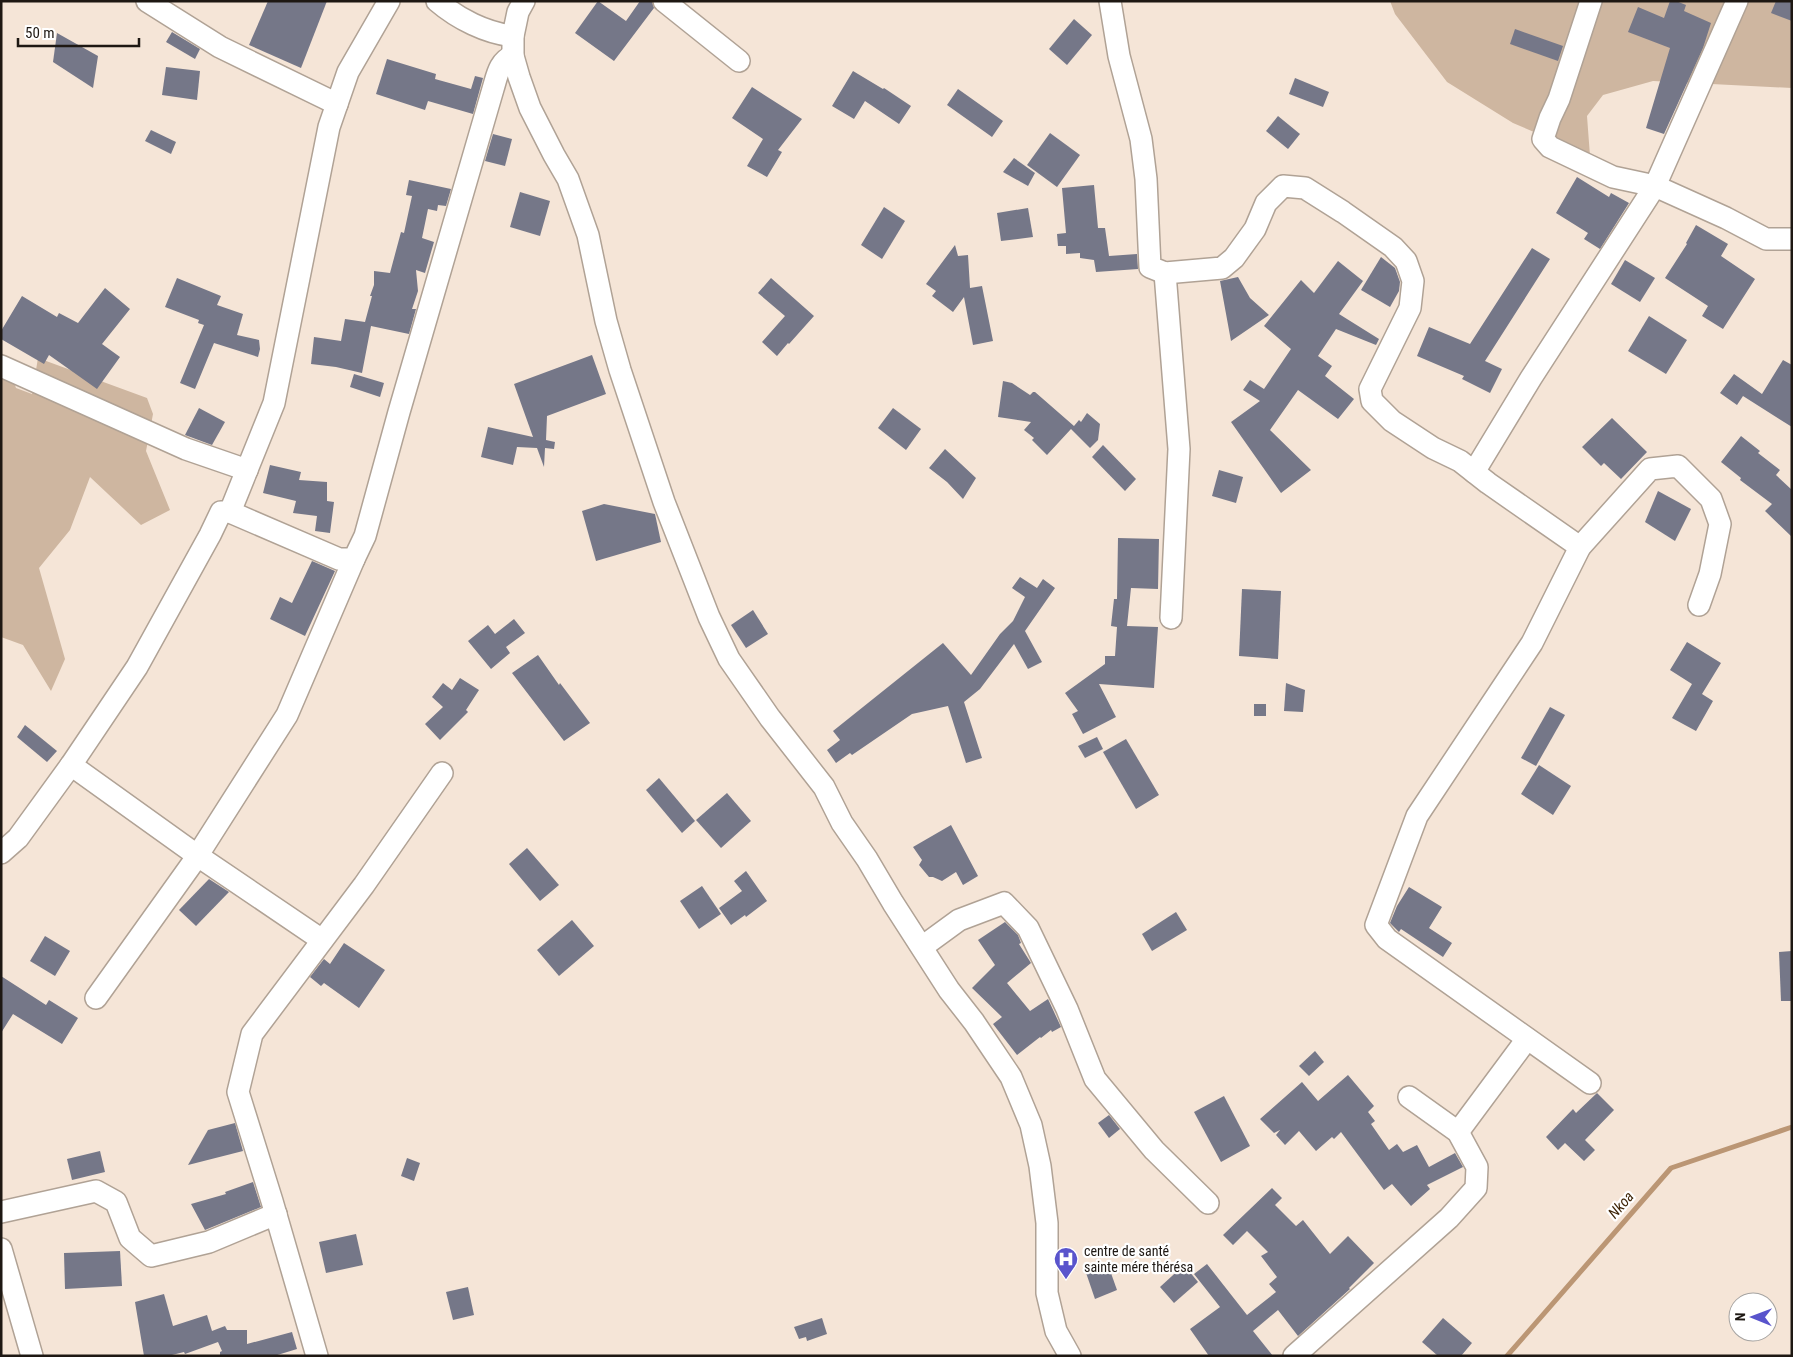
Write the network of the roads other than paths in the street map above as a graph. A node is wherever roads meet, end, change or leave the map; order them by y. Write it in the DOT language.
graph roads {
  1 [pos="147,1"];
  2 [pos="388,1"];
  3 [pos="437,1"];
  4 [pos="524,1"];
  5 [pos="664,1"];
  6 [pos="1110,1"];
  7 [pos="1591,1"];
  8 [pos="1737,1"];
  9 [pos="513,36"];
  10 [pos="513,56"];
  11 [pos="739,61"];
  12 [pos="337,104"];
  13 [pos="1656,186"];
  14 [pos="1792,239"];
  15 [pos="1165,272"];
  16 [pos="1,366"];
  17 [pos="247,470"];
  18 [pos="1474,472"];
  19 [pos="230,512"];
  20 [pos="1580,547"];
  21 [pos="354,559"];
  22 [pos="1699,605"];
  23 [pos="1171,618"];
  24 [pos="71,765"];
  25 [pos="442,773"];
  26 [pos="1,853"];
  27 [pos="198,856"];
  28 [pos="322,940"];
  29 [pos="922,947"];
  30 [pos="96,998"];
  31 [pos="1527,1039"];
  32 [pos="1590,1084"];
  33 [pos="1409,1097"];
  34 [pos="1458,1132"];
  35 [pos="1208,1203"];
  36 [pos="1,1212"];
  37 [pos="276,1214"];
  38 [pos="1,1249"];
  39 [pos="32,1356"];
  40 [pos="318,1356"];
  41 [pos="1070,1356"];
  42 [pos="1294,1356"];
  1 -- 12 [label="street"];
  2 -- 12 [label="street"];
  3 -- 9 [label="street"];
  4 -- 9 [label="street"];
  5 -- 11 [label="street"];
  6 -- 15 [label="street"];
  7 -- 13 [label="street"];
  8 -- 13 [label="street"];
  9 -- 10 [label="street"];
  10 -- 21 [label="street"];
  10 -- 29 [label="street"];
  12 -- 17 [label="street"];
  13 -- 14 [label="street"];
  13 -- 18 [label="street"];
  15 -- 18 [label="street"];
  15 -- 23 [label="street"];
  16 -- 17 [label="street"];
  17 -- 19 [label="street"];
  18 -- 20 [label="street"];
  19 -- 21 [label="street"];
  19 -- 24 [label="street"];
  20 -- 22 [label="street"];
  20 -- 31 [label="street"];
  21 -- 27 [label="street"];
  24 -- 26 [label="street"];
  24 -- 27 [label="street"];
  25 -- 28 [label="street"];
  27 -- 28 [label="street"];
  27 -- 30 [label="street"];
  28 -- 37 [label="street"];
  29 -- 35 [label="street"];
  29 -- 41 [label="street"];
  31 -- 32 [label="street"];
  31 -- 34 [label="street"];
  33 -- 34 [label="street"];
  34 -- 42 [label="street"];
  36 -- 37 [label="street"];
  37 -- 40 [label="street"];
  38 -- 39 [label="street"];
}
